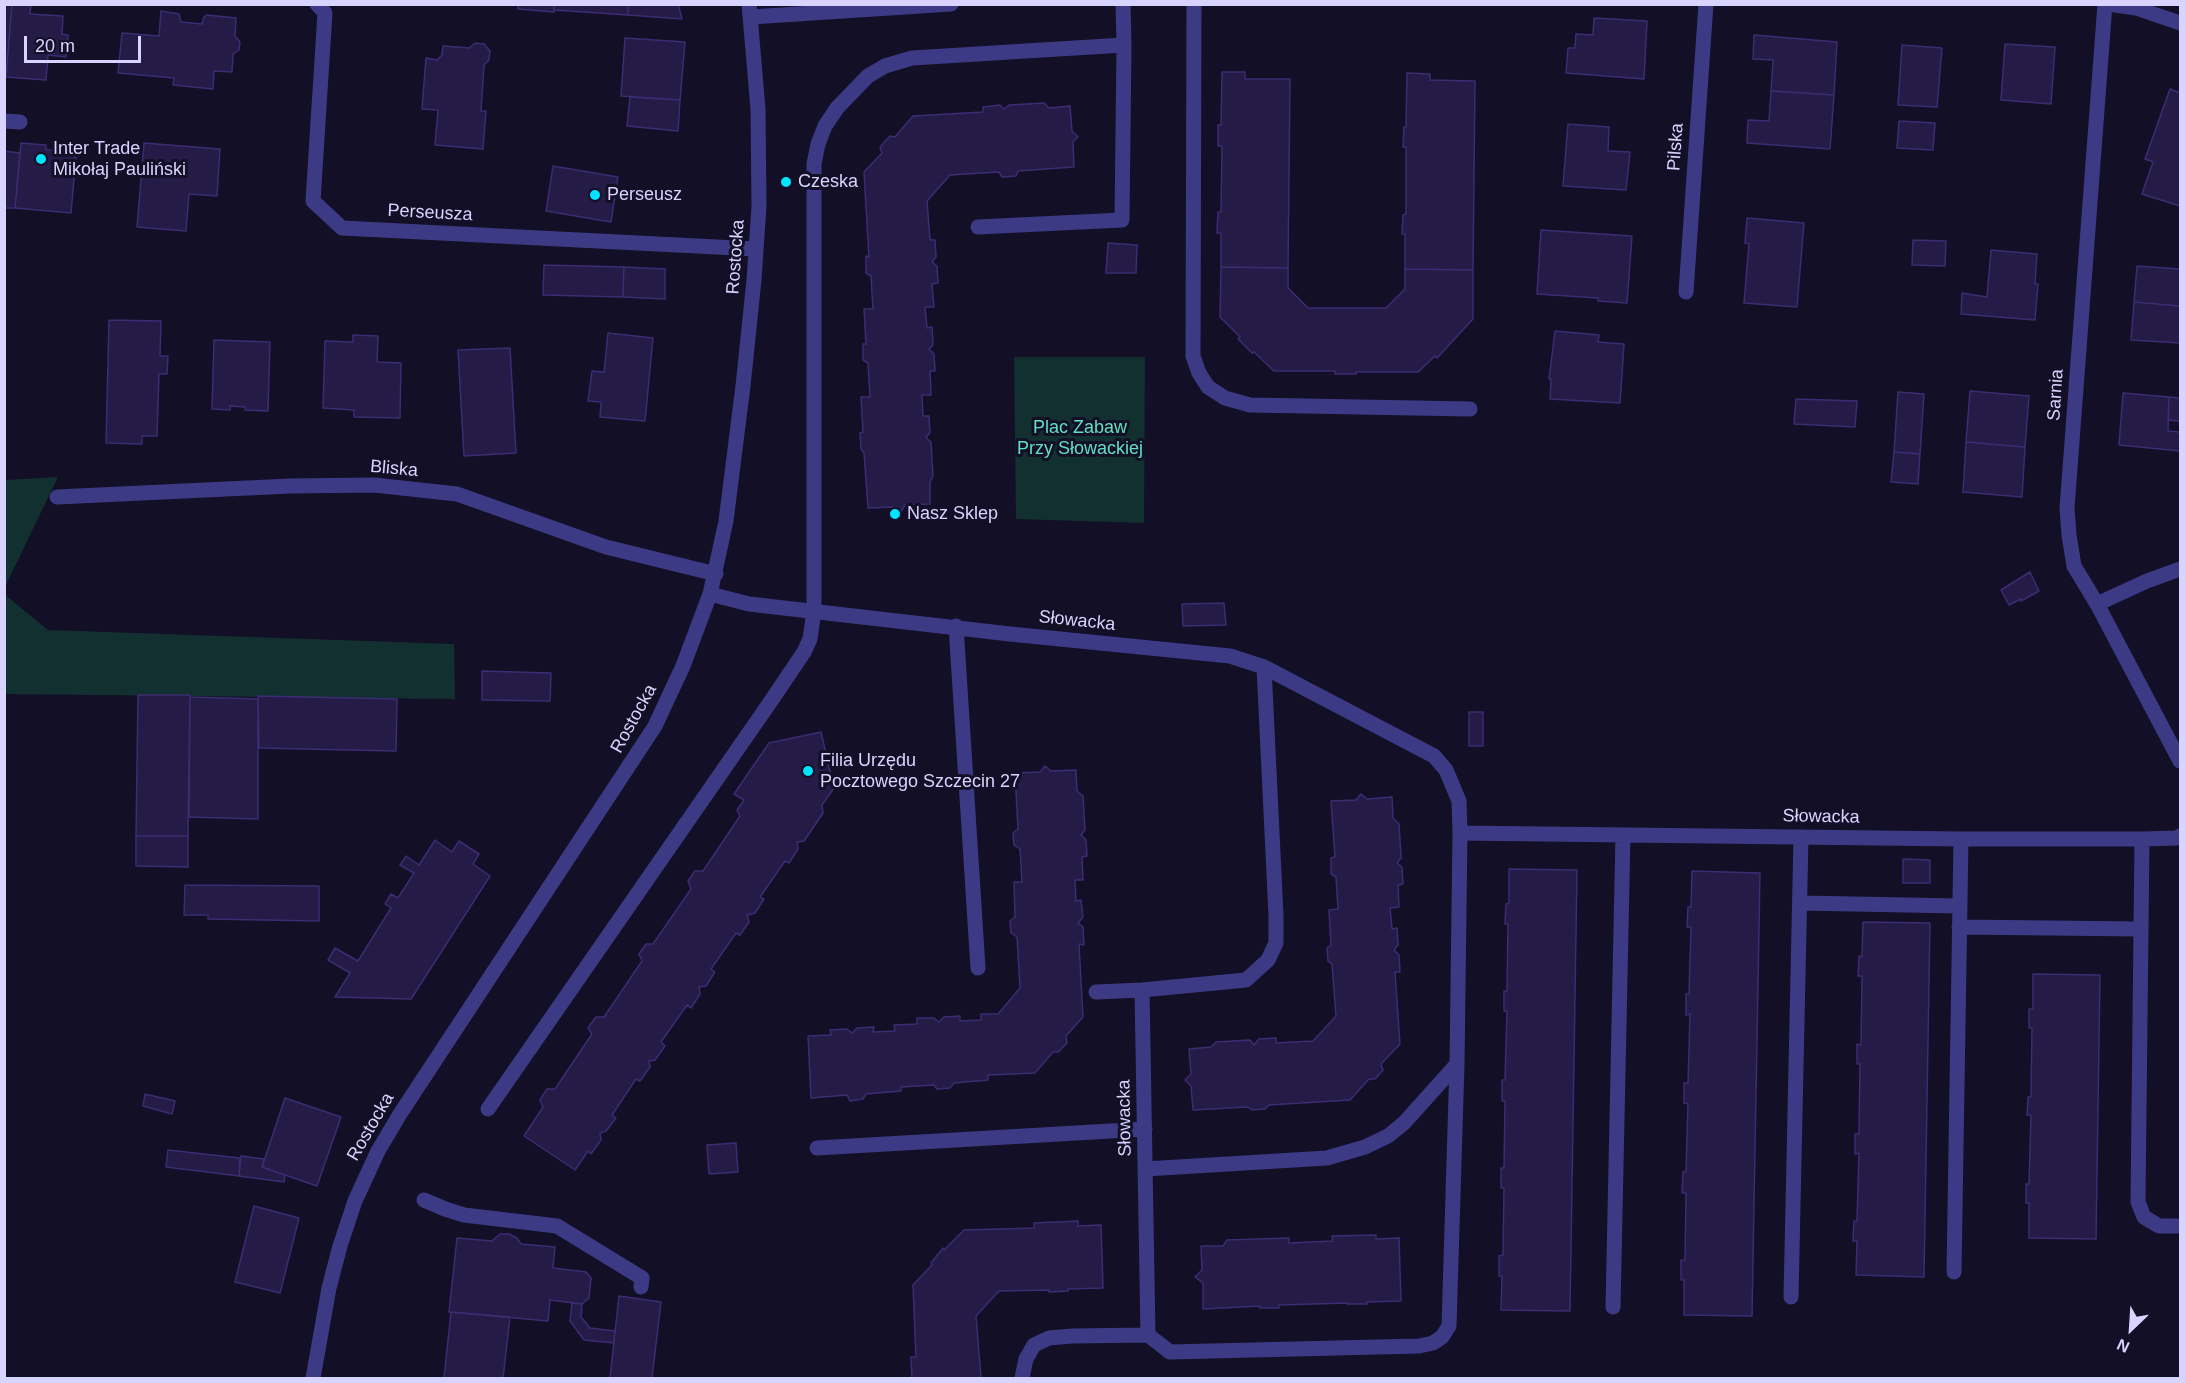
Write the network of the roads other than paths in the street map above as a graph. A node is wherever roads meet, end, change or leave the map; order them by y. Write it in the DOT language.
graph roads {
  1 [pos="317,4"];
  2 [pos="951,4"];
  3 [pos="1123,4"];
  4 [pos="1194,4"];
  5 [pos="1706,4"];
  6 [pos="2107,4"];
  7 [pos="804,9"];
  8 [pos="750,11"];
  9 [pos="2181,23"];
  10 [pos="1124,45"];
  11 [pos="978,226"];
  12 [pos="756,249"];
  13 [pos="1686,292"];
  14 [pos="1470,409"];
  15 [pos="57,497"];
  16 [pos="2181,569"];
  17 [pos="716,574"];
  18 [pos="710,594"];
  19 [pos="2097,604"];
  20 [pos="814,611"];
  21 [pos="956,626"];
  22 [pos="1264,667"];
  23 [pos="2181,761"];
  24 [pos="1460,833"];
  25 [pos="1623,835"];
  26 [pos="2181,836"];
  27 [pos="1802,837"];
  28 [pos="1961,839"];
  29 [pos="2142,839"];
  30 [pos="1801,903"];
  31 [pos="1959,906"];
  32 [pos="1959,927"];
  33 [pos="2141,929"];
  34 [pos="978,968"];
  35 [pos="1142,990"];
  36 [pos="1096,992"];
  37 [pos="1456,1064"];
  38 [pos="488,1109"];
  39 [pos="1145,1129"];
  40 [pos="817,1148"];
  41 [pos="1145,1169"];
  42 [pos="424,1200"];
  43 [pos="2181,1226"];
  44 [pos="1954,1272"];
  45 [pos="641,1287"];
  46 [pos="1791,1297"];
  47 [pos="1613,1307"];
  48 [pos="1148,1335"];
  49 [pos="313,1378"];
  50 [pos="1022,1378"];
  1 -- 12 [label="street, Perseusza"];
  2 -- 7 [label="street"];
  3 -- 10 [label="street"];
  4 -- 14 [label="street"];
  5 -- 13 [label="street, Pilska"];
  6 -- 9 [label="street"];
  6 -- 19 [label="street, Sarnia"];
  7 -- 8 [label="street"];
  8 -- 12 [label="street, Rostocka"];
  10 -- 11 [label="street"];
  10 -- 20 [label="street"];
  12 -- 17 [label="street, Rostocka"];
  15 -- 17 [label="street, Bliska"];
  16 -- 19 [label="street"];
  17 -- 18 [label="street, Rostocka"];
  18 -- 20 [label="street, Słowacka"];
  18 -- 49 [label="street, Rostocka"];
  19 -- 23 [label="street, Sarnia"];
  20 -- 21 [label="street, Słowacka"];
  20 -- 38 [label="street"];
  21 -- 22 [label="street, Słowacka"];
  21 -- 34 [label="street"];
  22 -- 24 [label="street, Słowacka"];
  22 -- 35 [label="street"];
  24 -- 25 [label="street, Słowacka"];
  24 -- 37 [label="street, Słowacka"];
  25 -- 27 [label="street, Słowacka"];
  25 -- 47 [label="street"];
  26 -- 29 [label="street, Słowacka"];
  27 -- 28 [label="street, Słowacka"];
  27 -- 30 [label="street"];
  28 -- 29 [label="street, Słowacka"];
  28 -- 31 [label="street"];
  29 -- 33 [label="street"];
  30 -- 31 [label="street"];
  30 -- 46 [label="street"];
  31 -- 32 [label="street"];
  32 -- 33 [label="street"];
  32 -- 44 [label="street"];
  33 -- 43 [label="street"];
  35 -- 36 [label="street"];
  35 -- 39 [label="street, Słowacka"];
  37 -- 41 [label="street, Słowacka"];
  37 -- 48 [label="street"];
  39 -- 40 [label="street"];
  39 -- 41 [label="street, Słowacka"];
  41 -- 48 [label="street"];
  42 -- 45 [label="street"];
  48 -- 50 [label="street"];
}
